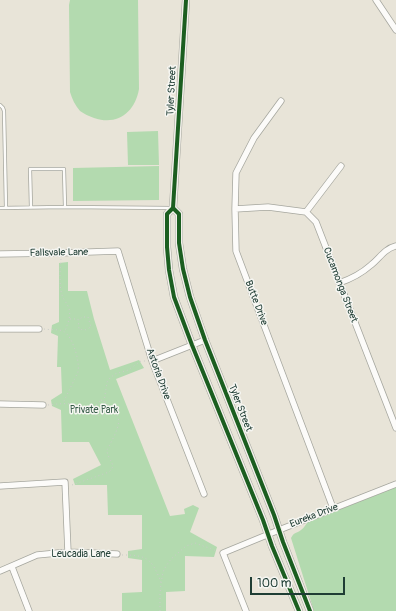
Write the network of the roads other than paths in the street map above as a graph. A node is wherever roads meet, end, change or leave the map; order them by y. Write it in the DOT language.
graph roads {
  1 [pos="186,0"];
  2 [pos="376,0"];
  3 [pos="396,30"];
  4 [pos="281,101"];
  5 [pos="0,105"];
  6 [pos="341,166"];
  7 [pos="65,207"];
  8 [pos="0,208"];
  9 [pos="6,208"];
  10 [pos="31,208"];
  11 [pos="173,208"];
  12 [pos="235,209"];
  13 [pos="306,212"];
  14 [pos="396,246"];
  15 [pos="118,251"];
  16 [pos="0,254"];
  17 [pos="339,283"];
  18 [pos="0,329"];
  19 [pos="39,329"];
  20 [pos="205,340"];
  21 [pos="192,345"];
  22 [pos="152,361"];
  23 [pos="0,404"];
  24 [pos="43,405"];
  25 [pos="396,428"];
  26 [pos="396,484"];
  27 [pos="0,486"];
  28 [pos="204,494"];
  29 [pos="333,508"];
  30 [pos="279,530"];
  31 [pos="268,534"];
  32 [pos="68,552"];
  33 [pos="117,554"];
  34 [pos="12,567"];
  35 [pos="0,571"];
  36 [pos="29,611"];
  37 [pos="246,611"];
  38 [pos="299,611"];
  39 [pos="310,611"];
  1 -- 11 [label="main road, Tyler Street"];
  2 -- 3 [label="street"];
  4 -- 12 [label="street, Butte Drive"];
  5 -- 9 [label="lane"];
  6 -- 13 [label="street"];
  7 -- 10 [label="lane"];
  7 -- 10 [label="lane"];
  7 -- 11 [label="lane"];
  8 -- 9 [label="lane"];
  9 -- 10 [label="lane"];
  11 -- 20 [label="main road, Tyler Street"];
  11 -- 21 [label="main road, Tyler Street"];
  12 -- 13 [label="street"];
  12 -- 29 [label="street, Butte Drive"];
  13 -- 17 [label="street, Cucamonga Street"];
  14 -- 17 [label="street"];
  15 -- 16 [label="street, Fallsvale Lane"];
  15 -- 22 [label="street, Astoria Drive"];
  17 -- 25 [label="street, Cucamonga Street"];
  18 -- 19 [label="street"];
  20 -- 21 [label="street"];
  20 -- 30 [label="main road, Tyler Street"];
  21 -- 22 [label="street"];
  21 -- 31 [label="main road, Tyler Street"];
  22 -- 28 [label="street, Astoria Drive"];
  23 -- 24 [label="street"];
  26 -- 29 [label="street, Eureka Drive"];
  27 -- 32 [label="street"];
  29 -- 30 [label="street, Eureka Drive"];
  30 -- 31 [label="street, Eureka Drive"];
  30 -- 39 [label="main road, Tyler Street"];
  31 -- 37 [label="street, Eureka Drive"];
  31 -- 38 [label="main road, Tyler Street"];
  32 -- 33 [label="street, Leucadia Lane"];
  32 -- 34 [label="street, Leucadia Lane"];
  34 -- 35 [label="street, Leucadia Lane"];
  34 -- 36 [label="street"];
}
